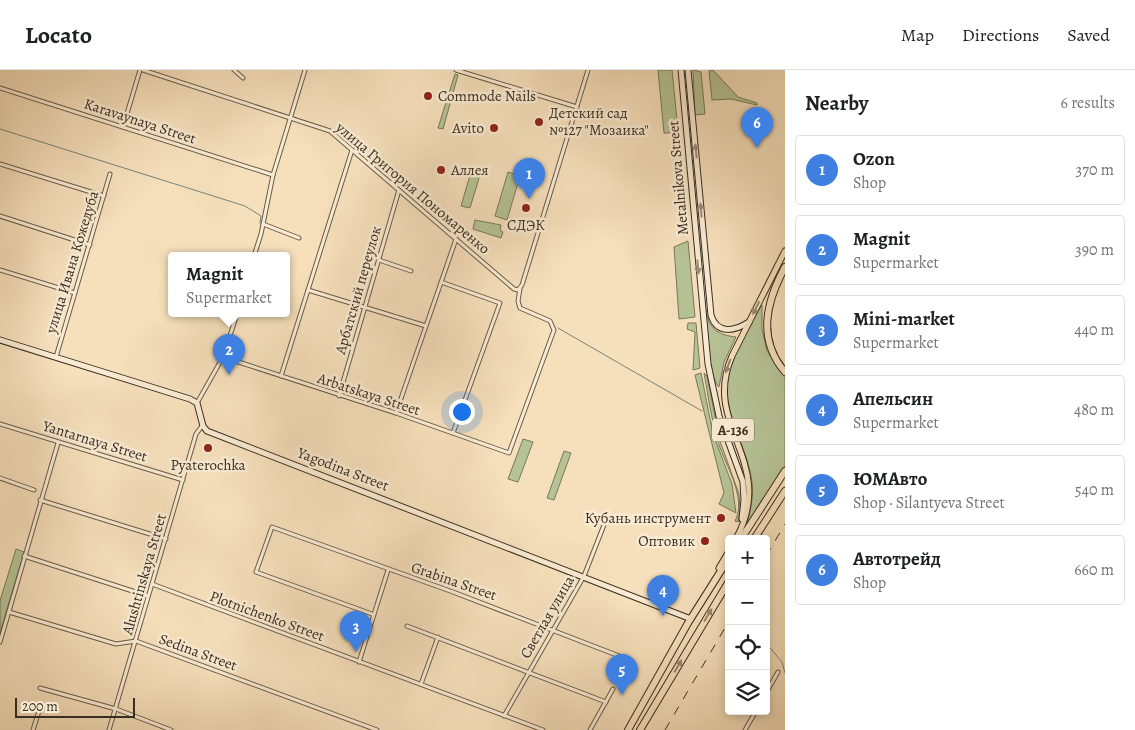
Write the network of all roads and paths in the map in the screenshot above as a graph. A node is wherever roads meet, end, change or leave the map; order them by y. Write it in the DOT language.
graph roads {
  1 [pos="142,70"];
  2 [pos="234,70"];
  3 [pos="305,70"];
  4 [pos="456,70"];
  5 [pos="588,70"];
  6 [pos="681,70"];
  7 [pos="688,70"];
  8 [pos="242,78"];
  9 [pos="0,88"];
  10 [pos="577,107"];
  11 [pos="290,118"];
  12 [pos="123,127"];
  13 [pos="352,150"];
  14 [pos="0,164"];
  15 [pos="110,174"];
  16 [pos="273,175"];
  17 [pos="400,190"];
  18 [pos="104,196"];
  19 [pos="0,216"];
  20 [pos="263,224"];
  21 [pos="299,238"];
  22 [pos="456,238"];
  23 [pos="90,244"];
  24 [pos="785,251"];
  25 [pos="255,252"];
  26 [pos="379,260"];
  27 [pos="785,267"];
  28 [pos="0,270"];
  29 [pos="411,271"];
  30 [pos="708,281"];
  31 [pos="441,282"];
  32 [pos="700,284"];
  33 [pos="519,289"];
  34 [pos="308,290"];
  35 [pos="75,293"];
  36 [pos="365,308"];
  37 [pos="236,317"];
  38 [pos="749,322"];
  39 [pos="426,326"];
  40 [pos="0,340"];
  41 [pos="56,357"];
  42 [pos="223,357"];
  43 [pos="785,372"];
  44 [pos="281,376"];
  45 [pos="339,396"];
  46 [pos="197,403"];
  47 [pos="396,413"];
  48 [pos="0,424"];
  49 [pos="203,426"];
  50 [pos="453,433"];
  51 [pos="58,442"];
  52 [pos="785,471"];
  53 [pos="0,478"];
  54 [pos="183,480"];
  55 [pos="34,490"];
  56 [pos="785,491"];
  57 [pos="40,500"];
  58 [pos="604,525"];
  59 [pos="736,535"];
  60 [pos="737,535"];
  61 [pos="744,535"];
  62 [pos="757,535"];
  63 [pos="166,539"];
  64 [pos="24,556"];
  65 [pos="725,558"];
  66 [pos="725,564"];
  67 [pos="388,570"];
  68 [pos="584,576"];
  69 [pos="152,584"];
  70 [pos="725,587"];
  71 [pos="706,593"];
  72 [pos="148,596"];
  73 [pos="8,612"];
  74 [pos="372,614"];
  75 [pos="691,619"];
  76 [pos="407,626"];
  77 [pos="554,630"];
  78 [pos="438,638"];
  79 [pos="136,641"];
  80 [pos="0,642"];
  81 [pos="627,659"];
  82 [pos="359,662"];
  83 [pos="529,671"];
  84 [pos="778,672"];
  85 [pos="421,684"];
  86 [pos="770,686"];
  87 [pos="40,688"];
  88 [pos="613,689"];
  89 [pos="647,697"];
  90 [pos="606,702"];
  91 [pos="656,703"];
  92 [pos="116,709"];
  93 [pos="39,711"];
  94 [pos="754,715"];
  95 [pos="504,716"];
  96 [pos="33,730"];
  97 [pos="109,730"];
  98 [pos="171,730"];
  99 [pos="377,730"];
  100 [pos="543,730"];
  101 [pos="590,730"];
  102 [pos="628,730"];
  103 [pos="640,730"];
  104 [pos="745,730"];
  1 -- 11 [label="street, улица Григория Пономаренко"];
  1 -- 12 [label="street"];
  2 -- 8 [label="street"];
  3 -- 11 [label="street"];
  4 -- 10 [label="street"];
  5 -- 10 [label="street"];
  6 -- 32 [label="main road, Metalnikova Street, one-way"];
  30 -- 7 [label="main road, Metalnikova Street, one-way"];
  9 -- 12 [label="street, Karavaynaya Street"];
  10 -- 33 [label="street"];
  11 -- 13 [label="street, улица Григория Пономаренко"];
  11 -- 16 [label="street"];
  12 -- 16 [label="street, Karavaynaya Street"];
  13 -- 17 [label="street, улица Григория Пономаренко"];
  13 -- 34 [label="street"];
  14 -- 18 [label="street"];
  15 -- 18 [label="street, улица Ивана Кожедуба"];
  16 -- 20 [label="street"];
  17 -- 22 [label="street, улица Григория Пономаренко"];
  17 -- 26 [label="street, Арбатский переулок"];
  18 -- 23 [label="street, улица Ивана Кожедуба"];
  19 -- 23 [label="street"];
  20 -- 21 [label="street"];
  20 -- 25 [label="street"];
  22 -- 31 [label="street"];
  22 -- 33 [label="street, улица Григория Пономаренко"];
  23 -- 35 [label="street, улица Ивана Кожедуба"];
  24 -- 38 [label="main road, А-136, one-way"];
  26 -- 29 [label="street"];
  26 -- 36 [label="street, Арбатский переулок"];
  27 -- 43 [label="highway"];
  28 -- 35 [label="street"];
  30 -- 32 [label="main road"];
  30 -- 38 [label="main road, Metalnikova Street"];
  31 -- 39 [label="street"];
  31 -- 50 [label="street"];
  32 -- 59 [label="main road, Metalnikova Street"];
  33 -- 50 [label="street, Arbatskaya Street"];
  34 -- 36 [label="street"];
  34 -- 44 [label="street"];
  35 -- 41 [label="street, улица Ивана Кожедуба"];
  36 -- 39 [label="street"];
  36 -- 45 [label="street, Арбатский переулок"];
  37 -- 42 [label="street"];
  38 -- 60 [label="main road, А-136, one-way"];
  39 -- 47 [label="street"];
  40 -- 41 [label="main road"];
  41 -- 46 [label="main road"];
  42 -- 44 [label="street, Arbatskaya Street"];
  42 -- 46 [label="street"];
  44 -- 45 [label="street, Arbatskaya Street"];
  45 -- 47 [label="street, Arbatskaya Street"];
  46 -- 49 [label="main road"];
  47 -- 50 [label="street, Arbatskaya Street"];
  48 -- 51 [label="street, Yantarnaya Street"];
  49 -- 54 [label="street, Alushtinskaya Street"];
  49 -- 68 [label="main road, Yagodina Street"];
  51 -- 54 [label="street, Yantarnaya Street"];
  51 -- 57 [label="street"];
  52 -- 61 [label="highway"];
  53 -- 55 [label="street"];
  54 -- 63 [label="street, Alushtinskaya Street"];
  56 -- 62 [label="highway"];
  57 -- 63 [label="street"];
  57 -- 64 [label="street"];
  58 -- 68 [label="street, Светлая улица"];
  63 -- 69 [label="street, Alushtinskaya Street"];
  64 -- 72 [label="street"];
  64 -- 73 [label="street"];
  65 -- 71 [label="main road"];
  66 -- 71 [label="highway"];
  67 -- 74 [label="street"];
  67 -- 74 [label="street, Grabina Street"];
  67 -- 77 [label="street, Grabina Street"];
  68 -- 75 [label="main road, Yagodina Street"];
  68 -- 77 [label="street, Светлая улица"];
  69 -- 72 [label="street, Alushtinskaya Street"];
  69 -- 82 [label="street, Plotnichenko Street"];
  91 -- 70 [label="highway, one-way"];
  71 -- 75 [label="highway"];
  72 -- 79 [label="street, Alushtinskaya Street"];
  73 -- 79 [label="street, Sedina Street"];
  73 -- 80 [label="street"];
  74 -- 82 [label="street"];
  75 -- 89 [label="highway"];
  76 -- 78 [label="street"];
  77 -- 81 [label="street, Grabina Street"];
  77 -- 83 [label="street, Светлая улица"];
  78 -- 83 [label="street"];
  78 -- 85 [label="street"];
  79 -- 92 [label="street, Alushtinskaya Street"];
  79 -- 99 [label="street, Sedina Street"];
  82 -- 85 [label="street, Plotnichenko Street"];
  83 -- 90 [label="street"];
  83 -- 95 [label="street, Светлая улица"];
  84 -- 86 [label="street"];
  85 -- 95 [label="street, Plotnichenko Street"];
  87 -- 92 [label="street"];
  88 -- 90 [label="street"];
  89 -- 91 [label="highway"];
  89 -- 102 [label="highway"];
  90 -- 101 [label="street"];
  91 -- 103 [label="highway"];
  92 -- 97 [label="street, Alushtinskaya Street"];
  92 -- 98 [label="street"];
  93 -- 96 [label="street"];
  94 -- 104 [label="street"];
  95 -- 100 [label="street, Plotnichenko Street"];
}
